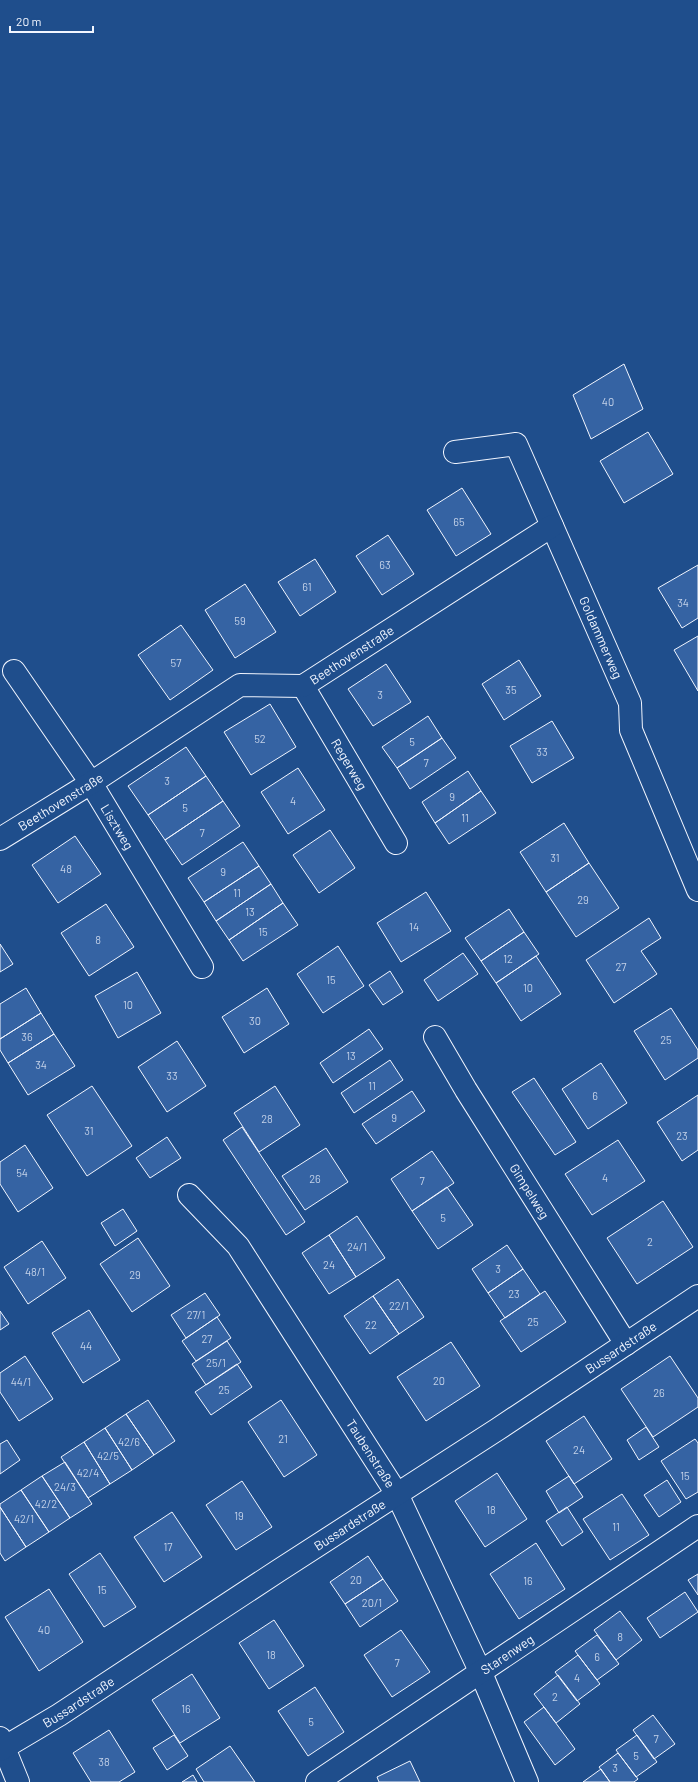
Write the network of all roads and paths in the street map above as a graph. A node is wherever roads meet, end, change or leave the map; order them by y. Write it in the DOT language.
graph roads {
  1 [pos="455,452"];
  2 [pos="552,526"];
  3 [pos="14,671"];
  4 [pos="303,686"];
  5 [pos="91,783"];
  6 [pos="0,839"];
  7 [pos="396,843"];
  8 [pos="698,890"];
  9 [pos="202,967"];
  10 [pos="435,1036"];
  11 [pos="190,1195"];
  12 [pos="698,1296"];
  13 [pos="626,1344"];
  14 [pos="397,1494"];
  15 [pos="698,1526"];
  16 [pos="481,1673"];
  17 [pos="1,1746"];
  18 [pos="346,1774"];
  19 [pos="18,1782"];
  20 [pos="317,1782"];
  21 [pos="527,1782"];
  1 -- 2 [label="street, Goldammerweg"];
  2 -- 4 [label="street, Beethovenstraße"];
  2 -- 8 [label="street, Goldammerweg"];
  3 -- 5 [label="street, Lisztweg"];
  4 -- 5 [label="street, Beethovenstraße"];
  4 -- 7 [label="street, Regerweg"];
  5 -- 6 [label="street, Beethovenstraße"];
  5 -- 9 [label="street, Lisztweg"];
  10 -- 13 [label="street, Gimpelweg"];
  11 -- 14 [label="street, Taubenstraße"];
  12 -- 13 [label="street, Bussardstraße"];
  13 -- 14 [label="street, Bussardstraße"];
  14 -- 16 [label="street, Taubenstraße"];
  14 -- 17 [label="street, Bussardstraße"];
  15 -- 16 [label="street, Starenweg"];
  16 -- 18 [label="street, Starenweg"];
  16 -- 21 [label="street, Taubenstraße"];
  17 -- 19 [label="street"];
  18 -- 20 [label="street, Starenweg"];
}
